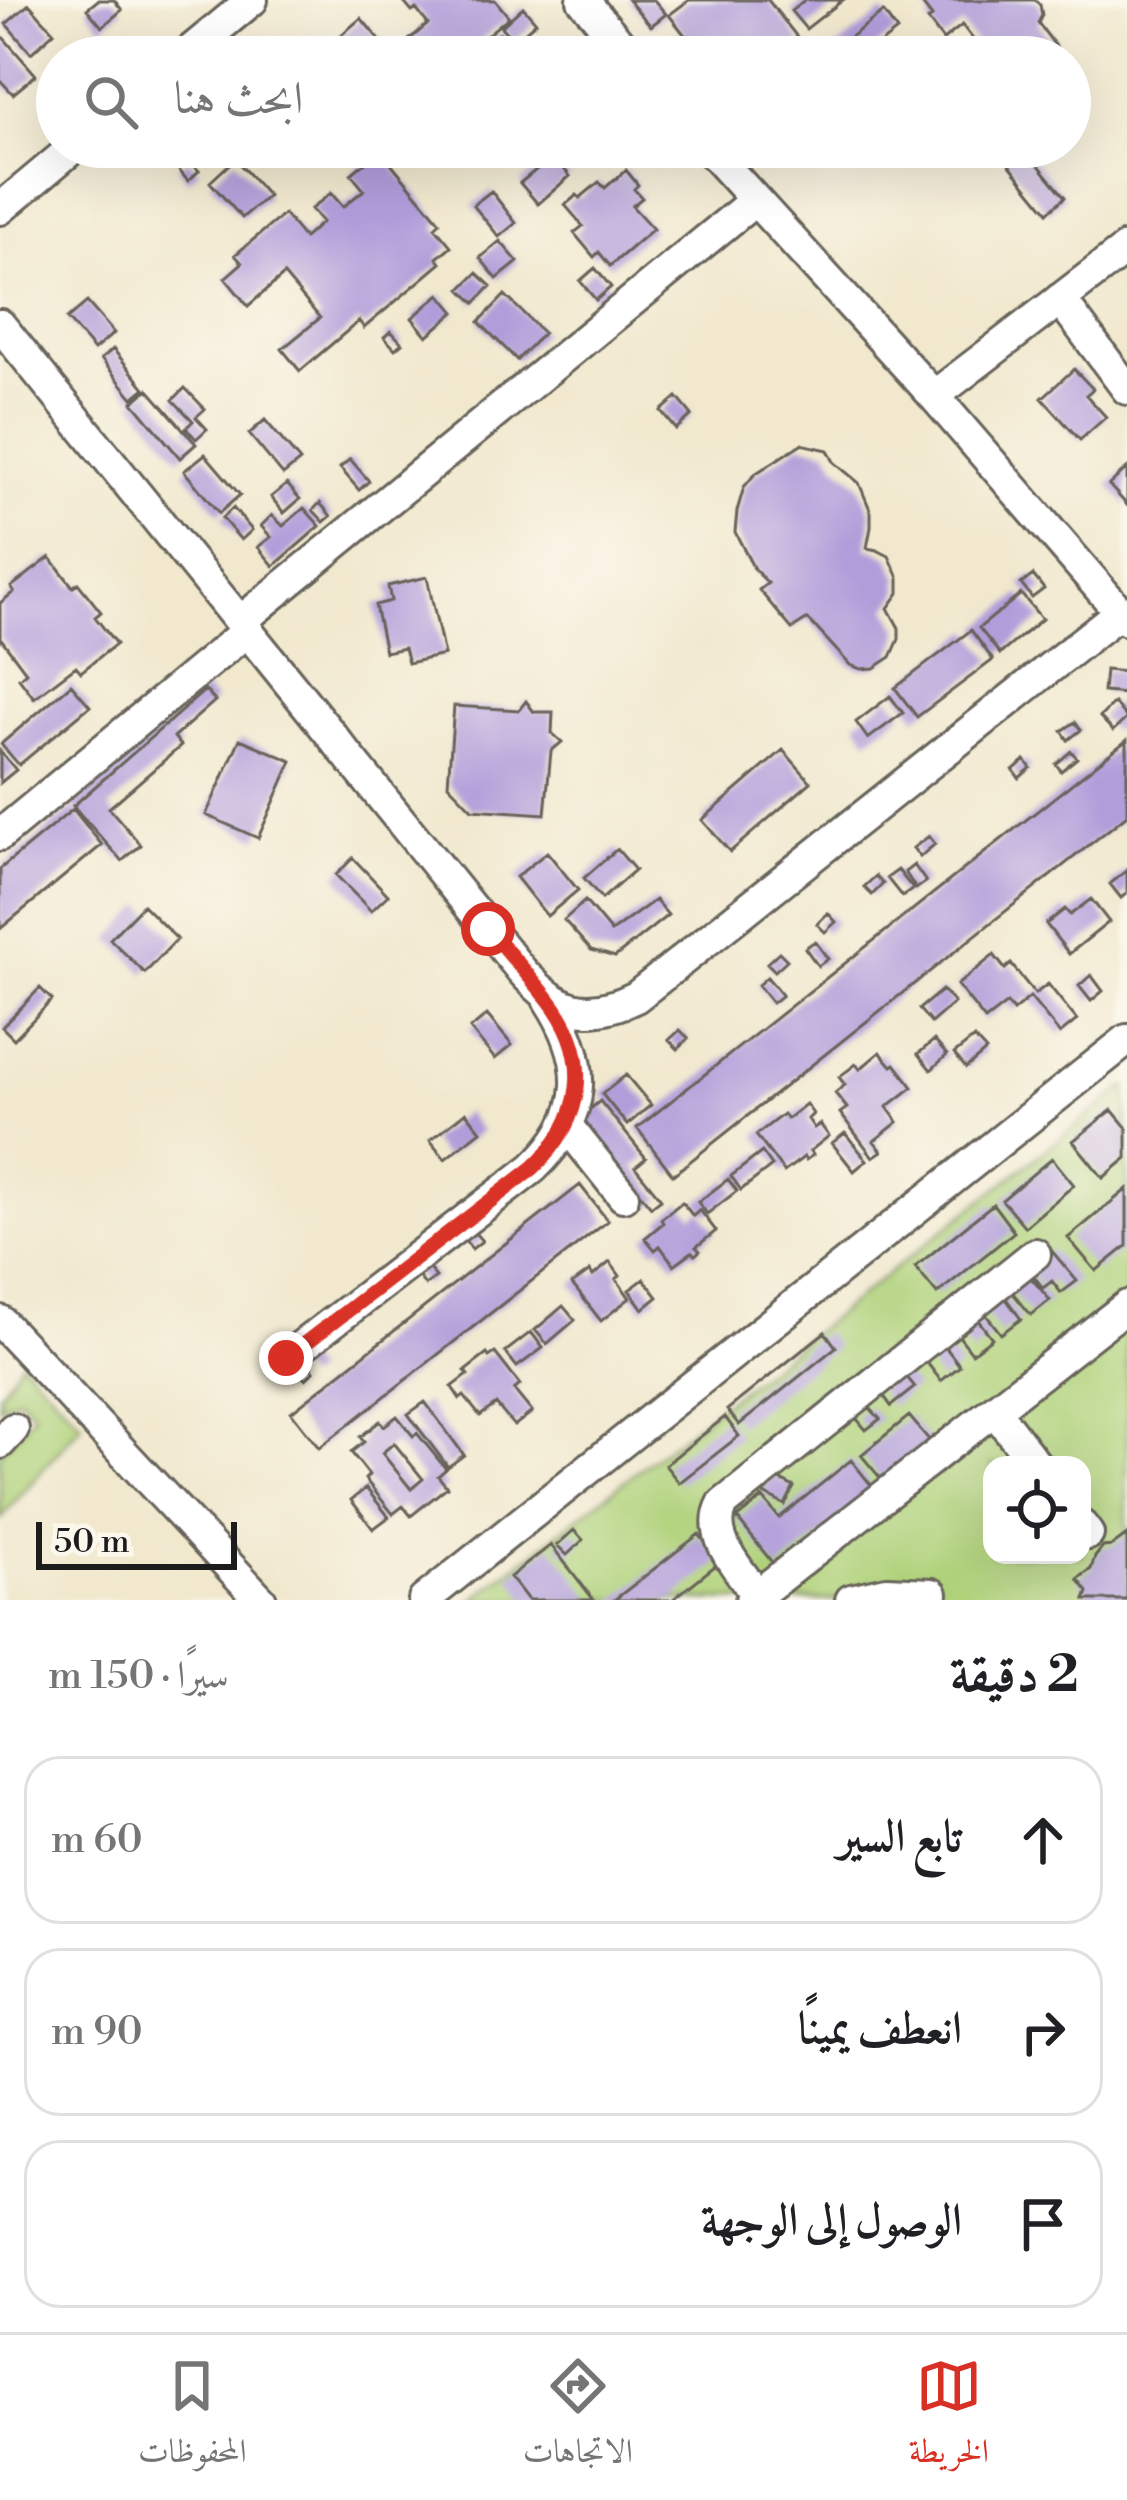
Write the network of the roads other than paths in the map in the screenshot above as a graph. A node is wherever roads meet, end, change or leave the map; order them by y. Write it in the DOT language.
graph roads {
  1 [pos="252,0"];
  2 [pos="584,0"];
  3 [pos="208,36"];
  4 [pos="614,36"];
  5 [pos="49,168"];
  6 [pos="725,168"];
  7 [pos="754,201"];
  8 [pos="0,208"];
  9 [pos="1127,248"];
  10 [pos="1060,298"];
  11 [pos="0,325"];
  12 [pos="1124,378"];
  13 [pos="934,396"];
  14 [pos="1124,616"];
  15 [pos="244,626"];
  16 [pos="0,835"];
  17 [pos="548,999"];
  18 [pos="1127,1040"];
  19 [pos="568,1127"];
  20 [pos="623,1196"];
  21 [pos="1035,1254"];
  22 [pos="1122,1318"];
  23 [pos="0,1321"];
  24 [pos="286,1358"];
  25 [pos="995,1411"];
  26 [pos="1029,1456"];
  27 [pos="932,1594"];
  28 [pos="754,1598"];
  29 [pos="261,1600"];
  30 [pos="424,1600"];
  31 [pos="851,1600"];
  1 -- 3 [label="street"];
  2 -- 4 [label="street"];
  5 -- 8 [label="street"];
  6 -- 7 [label="street"];
  7 -- 13 [label="street"];
  7 -- 15 [label="street"];
  9 -- 10 [label="street"];
  10 -- 12 [label="street"];
  10 -- 13 [label="street"];
  11 -- 15 [label="street"];
  13 -- 14 [label="street"];
  14 -- 17 [label="street"];
  15 -- 16 [label="street"];
  15 -- 17 [label="street"];
  17 -- 19 [label="street"];
  18 -- 30 [label="street"];
  19 -- 20 [label="street"];
  19 -- 24 [label="street"];
  21 -- 28 [label="street"];
  22 -- 25 [label="street"];
  23 -- 29 [label="street"];
  25 -- 26 [label="street"];
  25 -- 28 [label="street"];
  27 -- 31 [label="street"];
}
